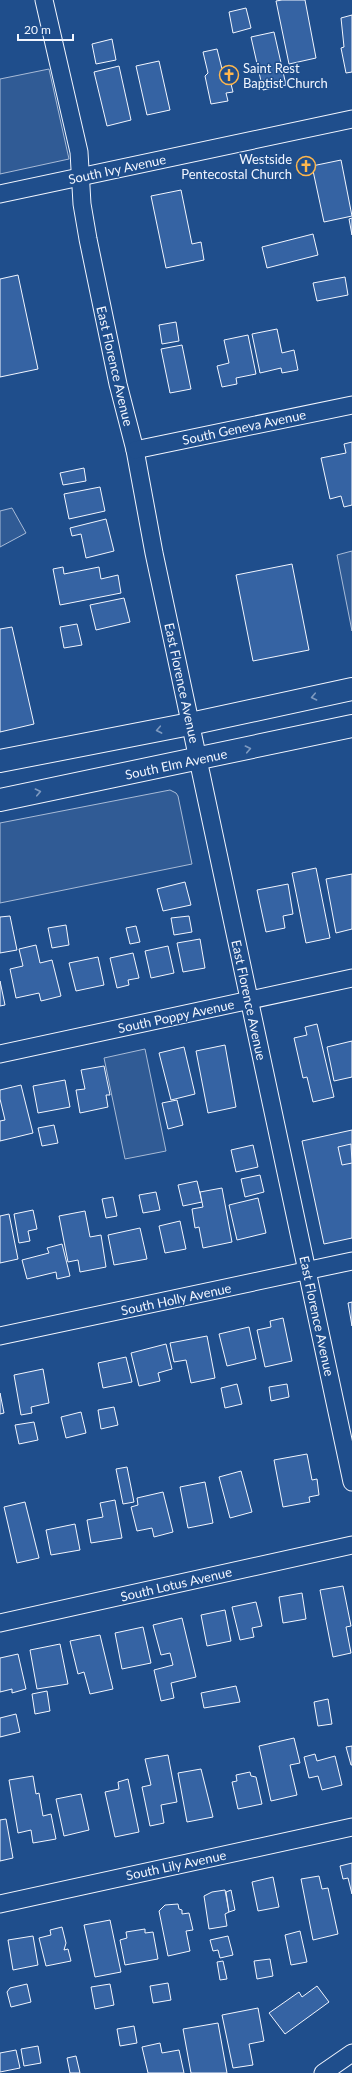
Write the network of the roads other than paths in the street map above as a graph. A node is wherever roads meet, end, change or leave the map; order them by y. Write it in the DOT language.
graph roads {
  1 [pos="44,0"];
  2 [pos="352,119"];
  3 [pos="81,176"];
  4 [pos="0,194"];
  5 [pos="352,405"];
  6 [pos="135,450"];
  7 [pos="352,689"];
  8 [pos="190,724"];
  9 [pos="352,726"];
  10 [pos="198,759"];
  11 [pos="0,761"];
  12 [pos="0,800"];
  13 [pos="352,978"];
  14 [pos="249,999"];
  15 [pos="0,1054"];
  16 [pos="352,1262"];
  17 [pos="307,1271"];
  18 [pos="0,1336"];
  19 [pos="352,1482"];
  20 [pos="352,1545"];
  21 [pos="0,1623"];
  22 [pos="352,1827"];
  23 [pos="0,1904"];
  24 [pos="352,2053"];
  25 [pos="323,2073"];
  1 -- 3 [label="street, East Florence Avenue"];
  2 -- 3 [label="street, South Ivy Avenue"];
  3 -- 4 [label="street, South Ivy Avenue"];
  3 -- 6 [label="street, East Florence Avenue"];
  5 -- 6 [label="street, South Geneva Avenue"];
  6 -- 8 [label="street, East Florence Avenue"];
  7 -- 8 [label="main road, one-way"];
  8 -- 10 [label="street, East Florence Avenue"];
  8 -- 11 [label="main road, one-way"];
  10 -- 9 [label="main road, South Elm Avenue, one-way"];
  12 -- 10 [label="main road, South Elm Avenue, one-way"];
  10 -- 14 [label="street, East Florence Avenue"];
  13 -- 14 [label="street, South Poppy Avenue"];
  14 -- 15 [label="street, South Poppy Avenue"];
  14 -- 17 [label="street, East Florence Avenue"];
  16 -- 17 [label="street, South Holly Avenue"];
  17 -- 18 [label="street, South Holly Avenue"];
  17 -- 19 [label="street, East Florence Avenue"];
  20 -- 21 [label="street, South Lotus Avenue"];
  22 -- 23 [label="street, South Lily Avenue"];
  24 -- 25 [label="street"];
}
